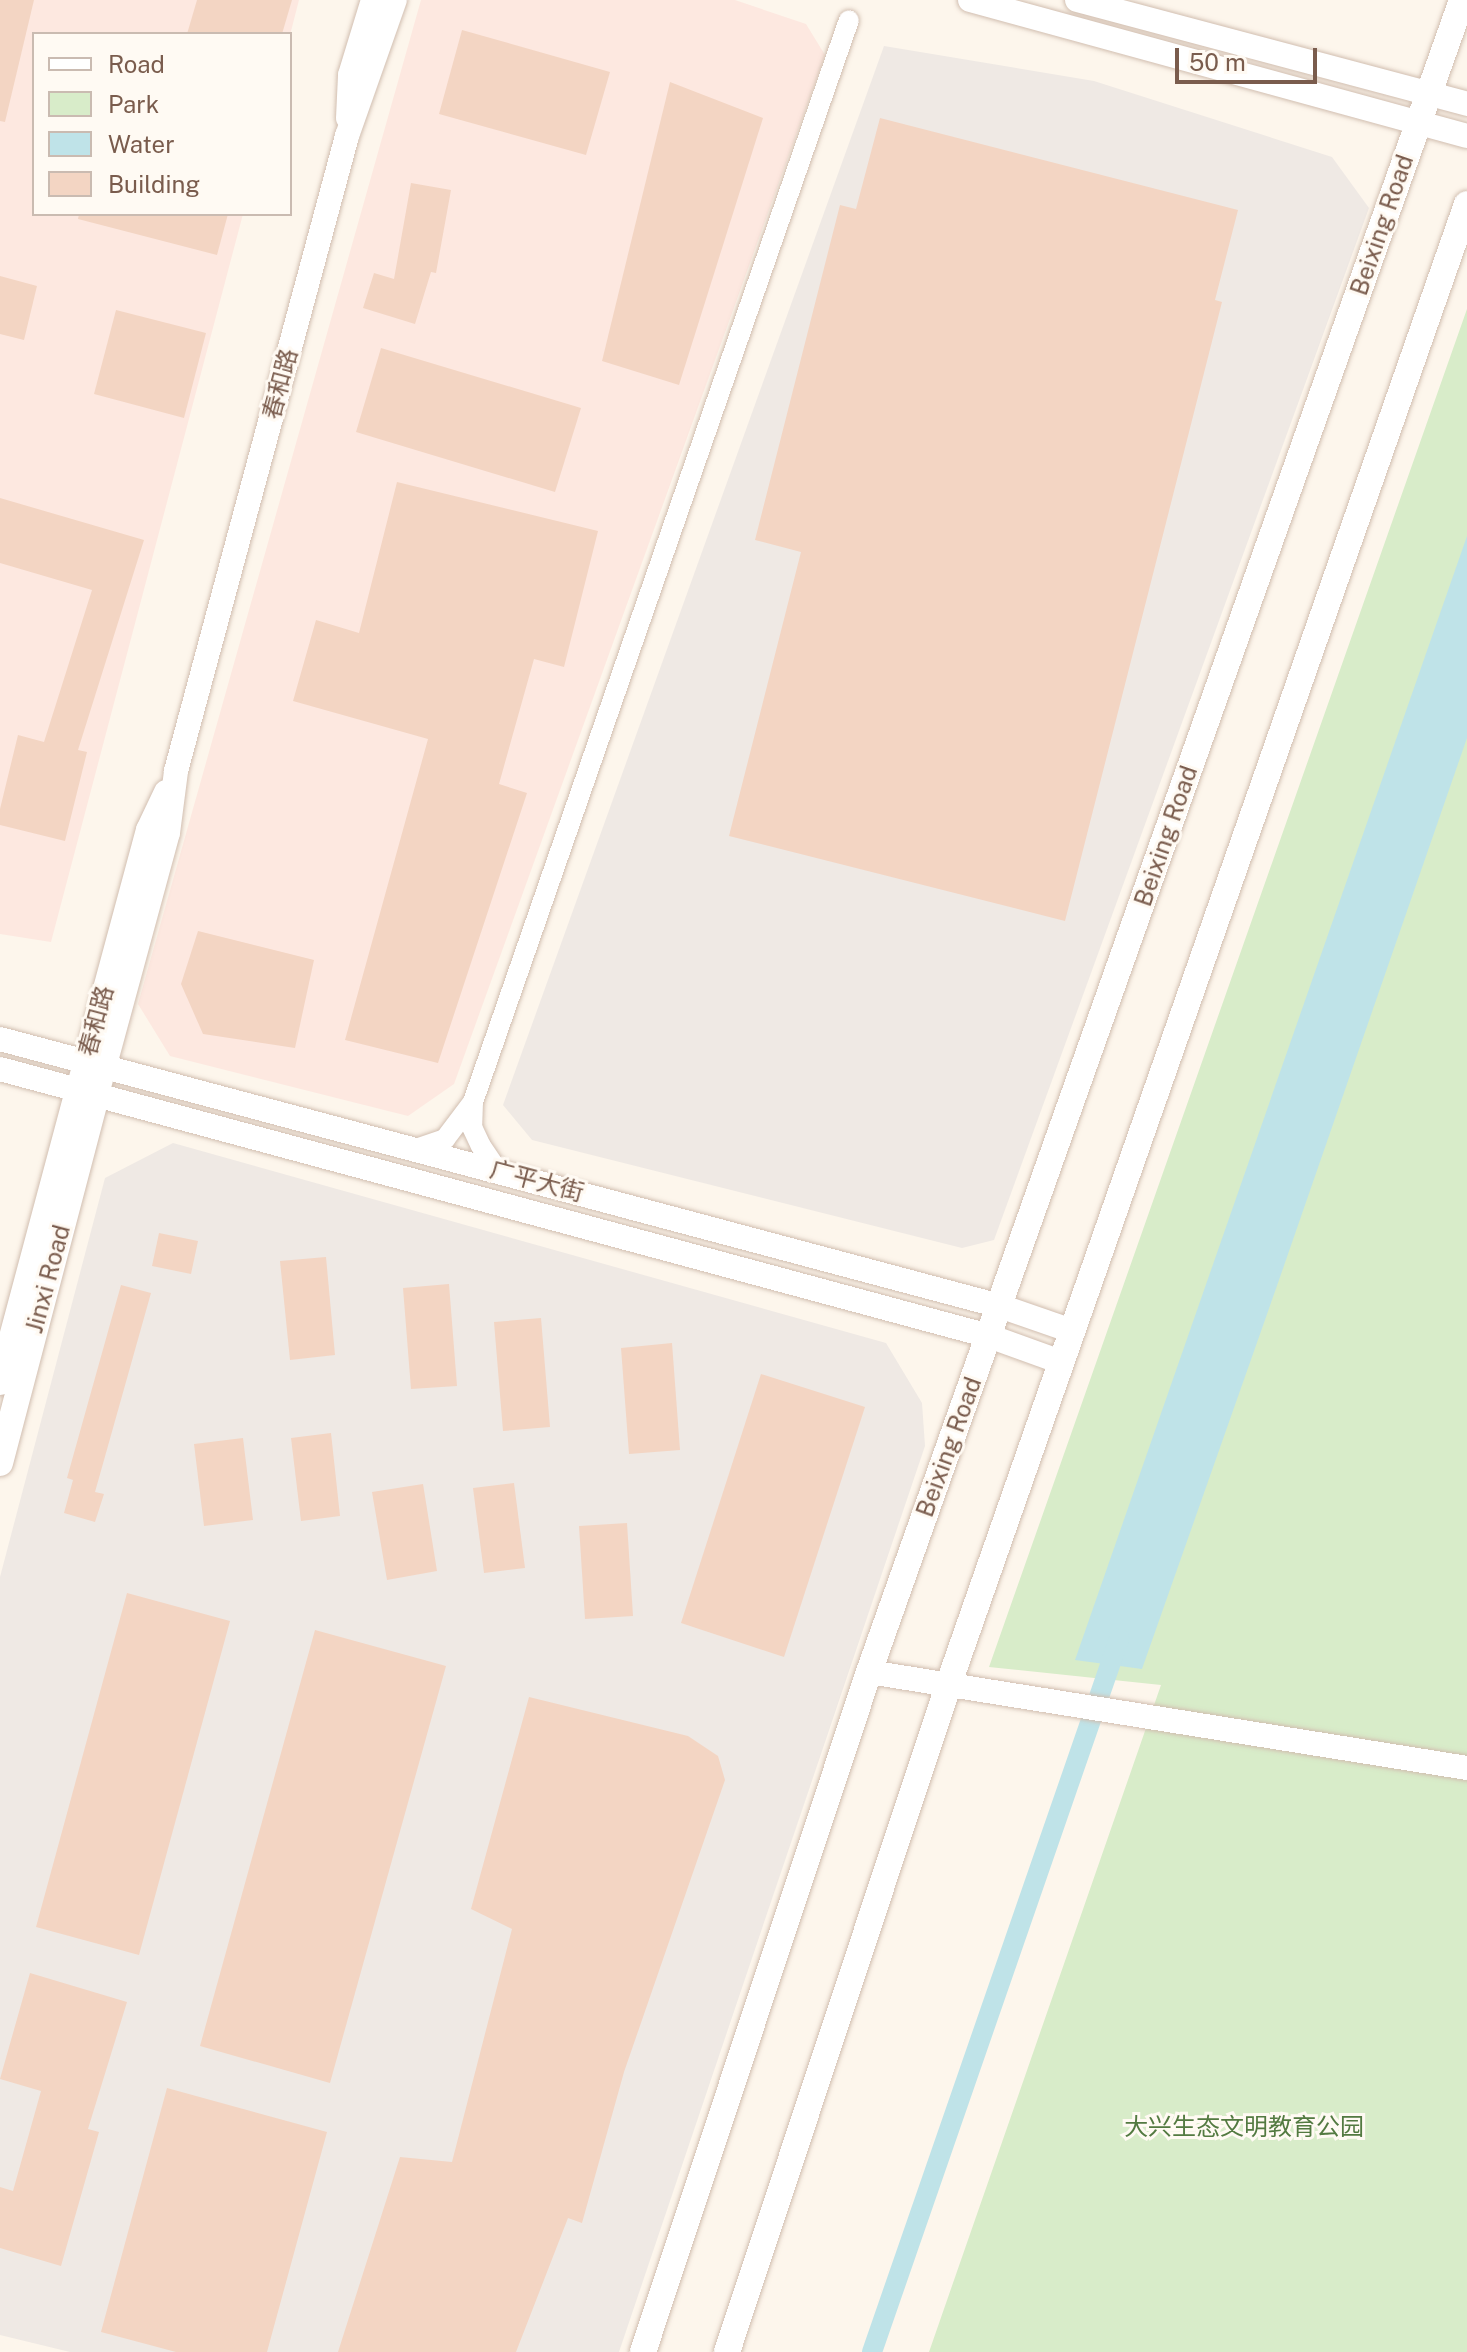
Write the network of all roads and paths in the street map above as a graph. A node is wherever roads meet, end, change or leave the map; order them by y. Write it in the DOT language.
graph roads {
  1 [pos="373,0"];
  2 [pos="395,0"];
  3 [pos="970,0"];
  4 [pos="1077,0"];
  5 [pos="1462,0"];
  6 [pos="849,20"];
  7 [pos="1429,92"];
  8 [pos="1467,104"];
  9 [pos="1419,122"];
  10 [pos="347,136"];
  11 [pos="1467,136"];
  12 [pos="1467,204"];
  13 [pos="0,1039"];
  14 [pos="95,1065"];
  15 [pos="0,1069"];
  16 [pos="88,1092"];
  17 [pos="473,1102"];
  18 [pos="416,1149"];
  19 [pos="508,1174"];
  20 [pos="1000,1306"];
  21 [pos="1072,1331"];
  22 [pos="989,1336"];
  23 [pos="1061,1362"];
  24 [pos="0,1382"];
  25 [pos="0,1463"];
  26 [pos="869,1672"];
  27 [pos="948,1686"];
  28 [pos="1467,1768"];
  29 [pos="643,2352"];
  30 [pos="727,2352"];
  1 -- 10 [label="street"];
  2 -- 10 [label="street, 春和路"];
  3 -- 9 [label="street"];
  4 -- 7 [label="street"];
  5 -- 7 [label="main road, Beixing Road"];
  6 -- 17 [label="street"];
  7 -- 8 [label="street"];
  7 -- 9 [label="main road, Beixing Road"];
  9 -- 11 [label="street"];
  9 -- 20 [label="main road, Beixing Road"];
  10 -- 14 [label="street, 春和路"];
  12 -- 21 [label="main road"];
  13 -- 14 [label="street, 广平大街"];
  14 -- 16 [label="street, 春和路"];
  14 -- 18 [label="street, 广平大街"];
  15 -- 16 [label="street, 广平大街"];
  16 -- 22 [label="street, 广平大街"];
  16 -- 24 [label="main road, Jinxi Road"];
  16 -- 25 [label="main road, Jinxi Road"];
  17 -- 18 [label="street"];
  17 -- 19 [label="street"];
  18 -- 19 [label="street, 广平大街"];
  19 -- 20 [label="street, 广平大街"];
  20 -- 21 [label="street, 广平大街"];
  20 -- 22 [label="main road, Beixing Road"];
  21 -- 23 [label="main road"];
  22 -- 23 [label="street, 广平大街"];
  22 -- 26 [label="main road, Beixing Road"];
  23 -- 27 [label="main road"];
  26 -- 27 [label="street"];
  26 -- 29 [label="main road, Beixing Road"];
  27 -- 28 [label="street"];
  27 -- 30 [label="main road"];
}
